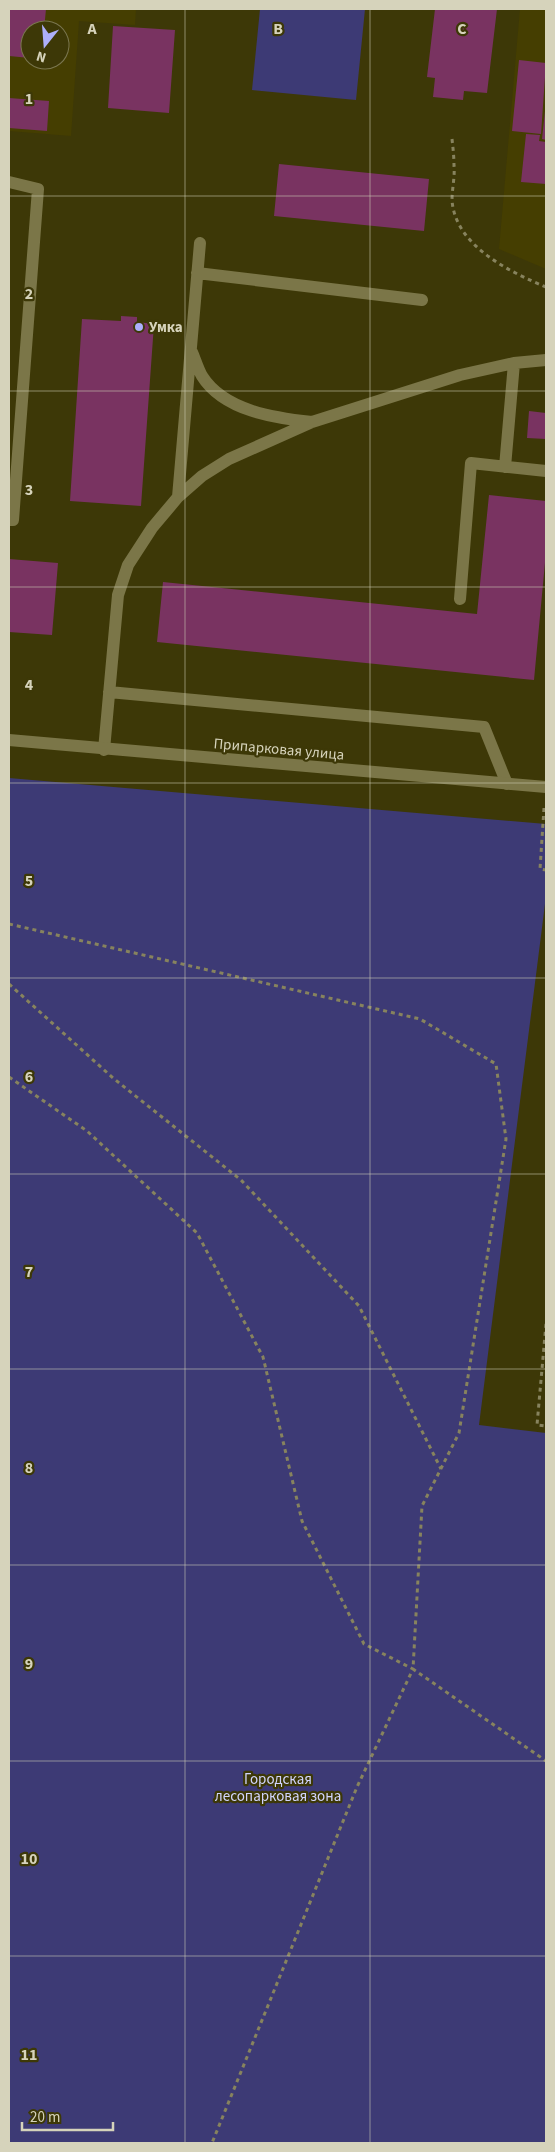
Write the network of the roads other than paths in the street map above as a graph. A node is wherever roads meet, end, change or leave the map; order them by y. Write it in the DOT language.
graph roads {
  1 [pos="9,182"];
  2 [pos="200,243"];
  3 [pos="196,273"];
  4 [pos="422,300"];
  5 [pos="190,348"];
  6 [pos="546,360"];
  7 [pos="514,363"];
  8 [pos="312,422"];
  9 [pos="505,467"];
  10 [pos="546,471"];
  11 [pos="178,497"];
  12 [pos="9,520"];
  13 [pos="460,599"];
  14 [pos="109,692"];
  15 [pos="9,740"];
  16 [pos="104,750"];
  17 [pos="507,784"];
  18 [pos="546,787"];
  1 -- 12 [label="street"];
  2 -- 3 [label="street"];
  3 -- 4 [label="street"];
  3 -- 5 [label="street"];
  5 -- 8 [label="street"];
  5 -- 11 [label="street"];
  6 -- 7 [label="street"];
  7 -- 8 [label="street"];
  7 -- 9 [label="street"];
  8 -- 11 [label="street"];
  9 -- 10 [label="street"];
  9 -- 13 [label="street"];
  11 -- 14 [label="street"];
  14 -- 16 [label="street"];
  14 -- 17 [label="street"];
  15 -- 16 [label="street, Припарковая улица"];
  16 -- 17 [label="street, Припарковая улица"];
  17 -- 18 [label="street, Припарковая улица"];
}
